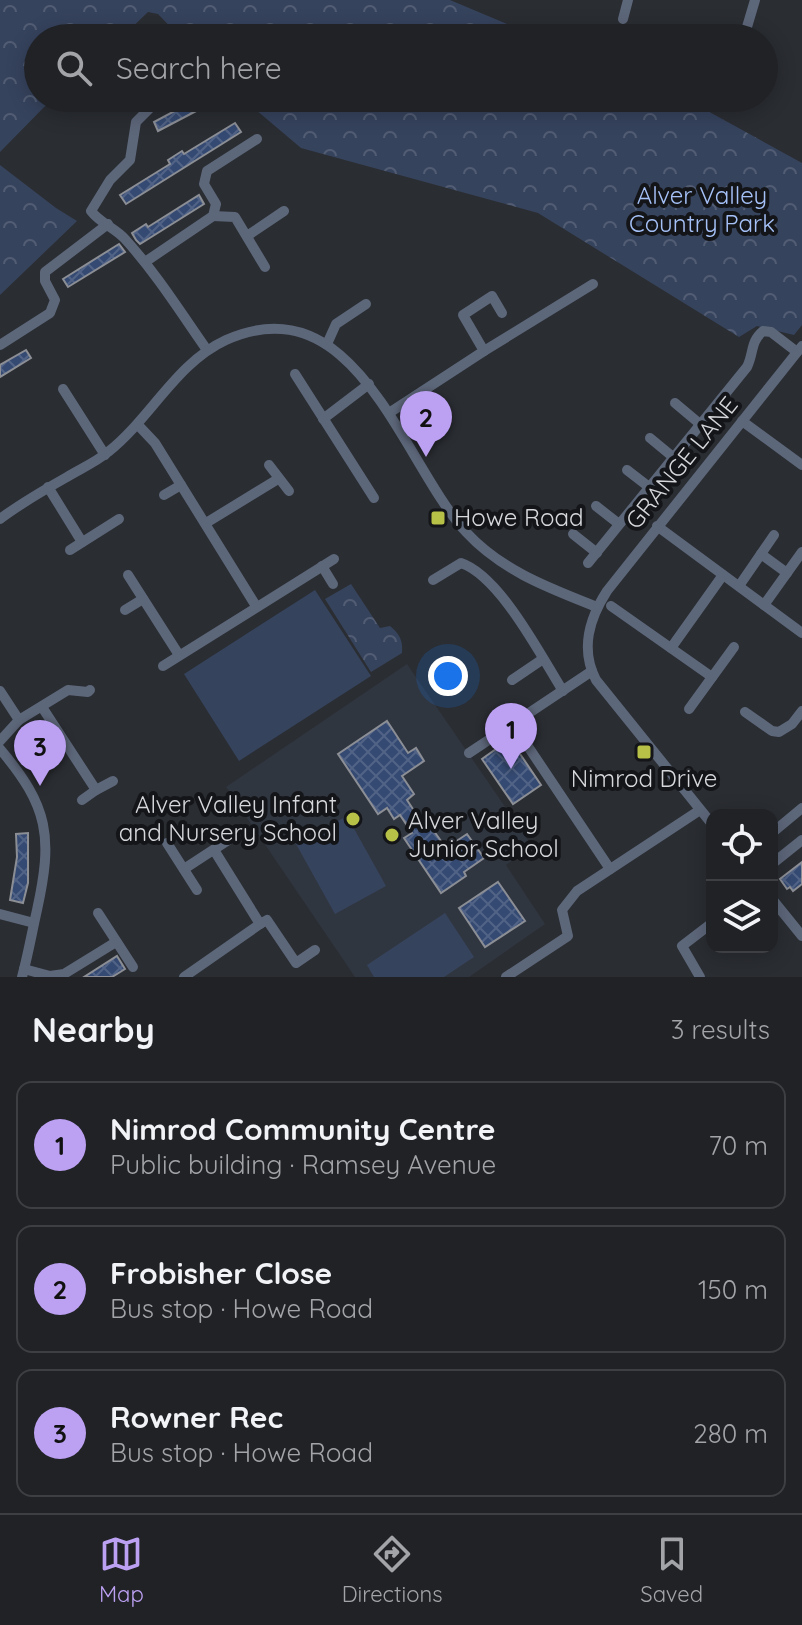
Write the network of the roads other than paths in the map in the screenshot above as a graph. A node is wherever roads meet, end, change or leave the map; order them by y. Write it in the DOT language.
graph roads {
  1 [pos="628,0"];
  2 [pos="755,0"];
  3 [pos="623,19"];
  4 [pos="748,24"];
  5 [pos="146,112"];
  6 [pos="257,139"];
  7 [pos="284,211"];
  8 [pos="213,216"];
  9 [pos="108,224"];
  10 [pos="247,236"];
  11 [pos="145,262"];
  12 [pos="265,267"];
  13 [pos="593,284"];
  14 [pos="366,304"];
  15 [pos="502,313"];
  16 [pos="327,344"];
  17 [pos="0,345"];
  18 [pos="800,349"];
  19 [pos="207,350"];
  20 [pos="484,351"];
  21 [pos="295,374"];
  22 [pos="369,384"];
  23 [pos="63,389"];
  24 [pos="675,403"];
  25 [pos="389,413"];
  26 [pos="323,419"];
  27 [pos="742,421"];
  28 [pos="700,424"];
  29 [pos="138,425"];
  30 [pos="650,438"];
  31 [pos="105,455"];
  32 [pos="673,457"];
  33 [pos="269,465"];
  34 [pos="802,465"];
  35 [pos="627,470"];
  36 [pos="278,479"];
  37 [pos="181,485"];
  38 [pos="48,487"];
  39 [pos="649,487"];
  40 [pos="289,491"];
  41 [pos="164,495"];
  42 [pos="374,498"];
  43 [pos="596,506"];
  44 [pos="0,519"];
  45 [pos="119,519"];
  46 [pos="206,523"];
  47 [pos="619,524"];
  48 [pos="657,526"];
  49 [pos="573,534"];
  50 [pos="774,535"];
  51 [pos="82,542"];
  52 [pos="70,550"];
  53 [pos="802,552"];
  54 [pos="597,553"];
  55 [pos="761,554"];
  56 [pos="334,559"];
  57 [pos="588,563"];
  58 [pos="322,566"];
  59 [pos="787,573"];
  60 [pos="128,575"];
  61 [pos="723,575"];
  62 [pos="433,580"];
  63 [pos="333,584"];
  64 [pos="739,586"];
  65 [pos="143,599"];
  66 [pos="764,605"];
  67 [pos="256,606"];
  68 [pos="611,606"];
  69 [pos="597,607"];
  70 [pos="125,610"];
  71 [pos="802,633"];
  72 [pos="734,647"];
  73 [pos="671,648"];
  74 [pos="179,655"];
  75 [pos="543,659"];
  76 [pos="163,666"];
  77 [pos="592,671"];
  78 [pos="712,677"];
  79 [pos="512,680"];
  80 [pos="90,690"];
  81 [pos="0,691"];
  82 [pos="563,691"];
  83 [pos="42,707"];
  84 [pos="689,709"];
  85 [pos="802,711"];
  86 [pos="745,712"];
  87 [pos="19,720"];
  88 [pos="513,724"];
  89 [pos="0,741"];
  90 [pos="0,749"];
  91 [pos="469,753"];
  92 [pos="113,781"];
  93 [pos="96,790"];
  94 [pos="82,800"];
  95 [pos="802,809"];
  96 [pos="700,810"];
  97 [pos="706,817"];
  98 [pos="778,828"];
  99 [pos="236,835"];
  100 [pos="802,840"];
  101 [pos="167,843"];
  102 [pos="214,850"];
  103 [pos="778,859"];
  104 [pos="184,869"];
  105 [pos="610,869"];
  106 [pos="197,890"];
  107 [pos="778,906"];
  108 [pos="98,913"];
  109 [pos="0,914"];
  110 [pos="34,923"];
  111 [pos="260,924"];
  112 [pos="706,928"];
  113 [pos="802,936"];
  114 [pos="116,942"];
  115 [pos="315,950"];
  116 [pos="133,967"];
  117 [pos="23,973"];
  118 [pos="184,977"];
  119 [pos="506,977"];
  120 [pos="700,977"];
  1 -- 3 [label="street"];
  2 -- 4 [label="street"];
  5 -- 9 [label="street"];
  6 -- 8 [label="street"];
  7 -- 10 [label="street"];
  8 -- 10 [label="street"];
  8 -- 11 [label="street"];
  9 -- 11 [label="street"];
  9 -- 17 [label="street"];
  10 -- 12 [label="street"];
  11 -- 19 [label="street"];
  13 -- 20 [label="street"];
  14 -- 16 [label="street"];
  15 -- 20 [label="street"];
  16 -- 19 [label="street"];
  16 -- 22 [label="street"];
  18 -- 27 [label="street, GRANGE LANE"];
  18 -- 28 [label="street"];
  19 -- 29 [label="street"];
  20 -- 25 [label="street"];
  21 -- 26 [label="street"];
  22 -- 25 [label="street"];
  22 -- 26 [label="street"];
  23 -- 31 [label="street"];
  24 -- 28 [label="street"];
  25 -- 69 [label="street"];
  26 -- 42 [label="street"];
  27 -- 34 [label="street"];
  27 -- 48 [label="street, GRANGE LANE"];
  28 -- 32 [label="street"];
  29 -- 31 [label="street"];
  29 -- 37 [label="street"];
  30 -- 32 [label="street"];
  31 -- 38 [label="street"];
  32 -- 39 [label="street"];
  33 -- 36 [label="street"];
  35 -- 39 [label="street"];
  36 -- 40 [label="street"];
  36 -- 46 [label="street"];
  37 -- 41 [label="street"];
  37 -- 46 [label="street"];
  38 -- 44 [label="street"];
  38 -- 51 [label="street"];
  39 -- 47 [label="street"];
  43 -- 47 [label="street"];
  45 -- 51 [label="street"];
  46 -- 67 [label="street"];
  47 -- 54 [label="street"];
  48 -- 61 [label="street"];
  48 -- 69 [label="street, GRANGE LANE"];
  49 -- 54 [label="street"];
  50 -- 55 [label="street"];
  51 -- 52 [label="street"];
  53 -- 59 [label="street"];
  54 -- 57 [label="street"];
  55 -- 59 [label="street"];
  55 -- 64 [label="street"];
  56 -- 58 [label="street"];
  58 -- 63 [label="street"];
  58 -- 67 [label="street"];
  59 -- 66 [label="street"];
  60 -- 65 [label="street"];
  61 -- 64 [label="street"];
  61 -- 73 [label="street"];
  62 -- 75 [label="street"];
  64 -- 66 [label="street"];
  65 -- 70 [label="street"];
  65 -- 74 [label="street"];
  66 -- 71 [label="street"];
  67 -- 74 [label="street"];
  68 -- 73 [label="street"];
  69 -- 77 [label="street"];
  72 -- 78 [label="street"];
  73 -- 78 [label="street"];
  74 -- 76 [label="street"];
  75 -- 79 [label="street"];
  75 -- 82 [label="street"];
  77 -- 82 [label="street"];
  77 -- 96 [label="street"];
  78 -- 84 [label="street"];
  80 -- 83 [label="street"];
  81 -- 87 [label="street"];
  82 -- 88 [label="street"];
  83 -- 87 [label="street"];
  83 -- 93 [label="street"];
  85 -- 86 [label="street"];
  87 -- 89 [label="street"];
  88 -- 91 [label="street"];
  88 -- 105 [label="street"];
  90 -- 110 [label="street"];
  92 -- 93 [label="street"];
  93 -- 94 [label="street"];
  95 -- 98 [label="street"];
  96 -- 97 [label="street"];
  96 -- 105 [label="street"];
  99 -- 102 [label="street"];
  100 -- 103 [label="street"];
  101 -- 104 [label="street"];
  102 -- 104 [label="street"];
  102 -- 111 [label="street"];
  104 -- 106 [label="street"];
  105 -- 119 [label="street"];
  107 -- 113 [label="street"];
  108 -- 114 [label="street"];
  109 -- 110 [label="street"];
  110 -- 117 [label="street"];
  111 -- 115 [label="street"];
  111 -- 118 [label="street"];
  112 -- 120 [label="street"];
  114 -- 116 [label="street"];
  114 -- 117 [label="street"];
}
